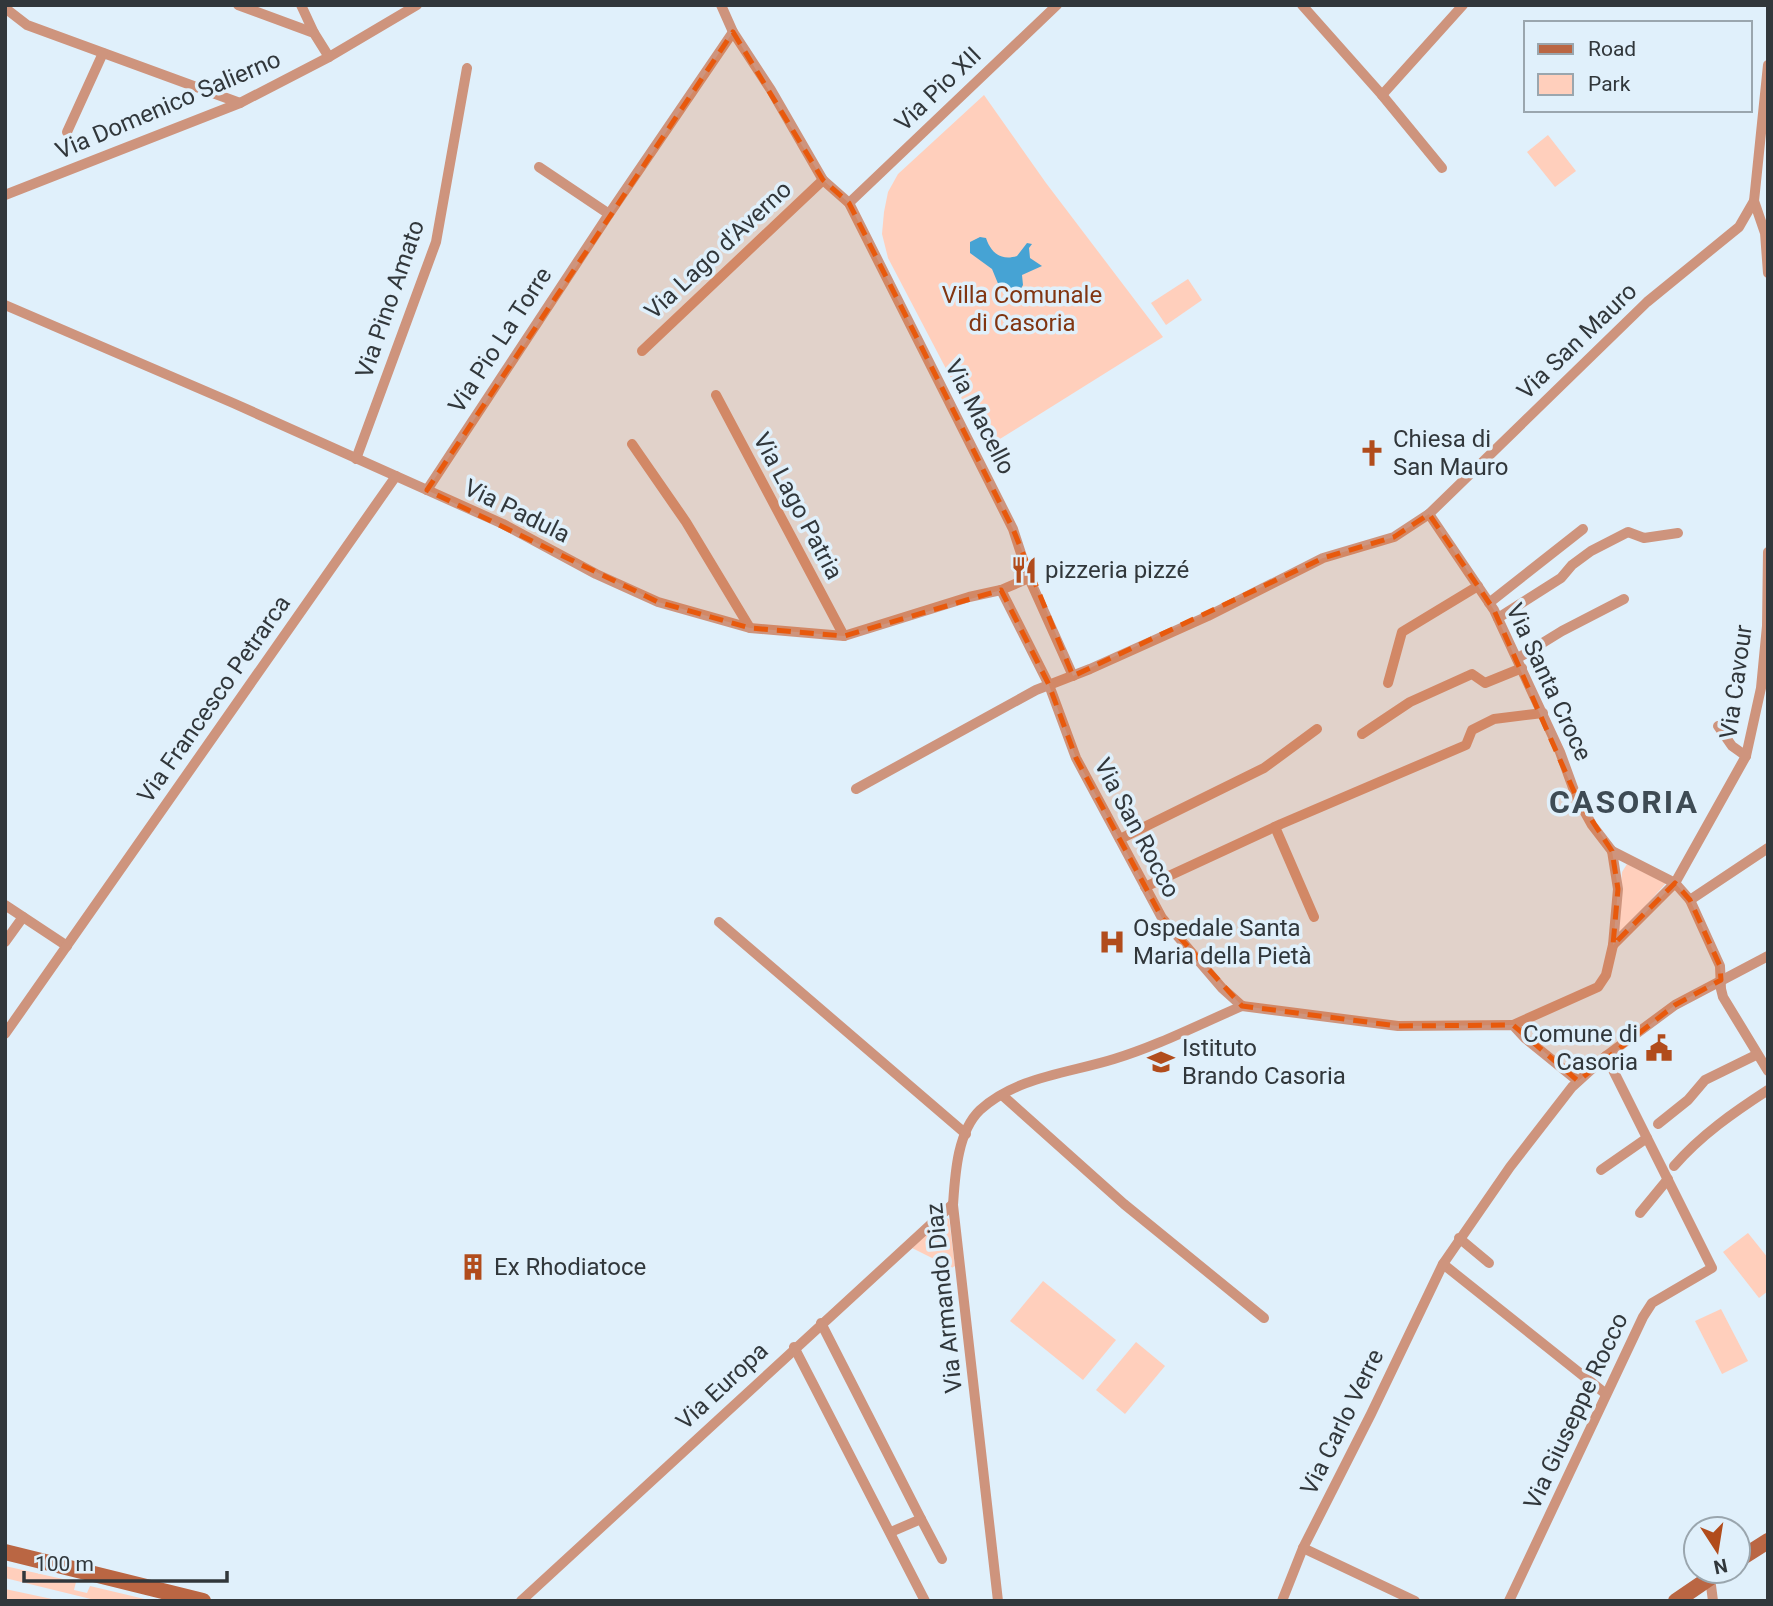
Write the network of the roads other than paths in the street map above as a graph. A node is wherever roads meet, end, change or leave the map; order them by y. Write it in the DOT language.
graph roads {
  1 [pos="239,5"];
  2 [pos="301,5"];
  3 [pos="416,5"];
  4 [pos="721,5"];
  5 [pos="1057,5"];
  6 [pos="1302,5"];
  7 [pos="1463,5"];
  8 [pos="5,8"];
  9 [pos="314,33"];
  10 [pos="733,33"];
  11 [pos="103,53"];
  12 [pos="328,57"];
  13 [pos="1768,65"];
  14 [pos="467,68"];
  15 [pos="1382,95"];
  16 [pos="240,103"];
  17 [pos="67,132"];
  18 [pos="539,167"];
  19 [pos="1442,168"];
  20 [pos="823,180"];
  21 [pos="1762,183"];
  22 [pos="5,195"];
  23 [pos="1754,201"];
  24 [pos="849,204"];
  25 [pos="609,214"];
  26 [pos="1768,273"];
  27 [pos="5,305"];
  28 [pos="642,351"];
  29 [pos="716,395"];
  30 [pos="632,444"];
  31 [pos="356,459"];
  32 [pos="396,476"];
  33 [pos="427,490"];
  34 [pos="1429,514"];
  35 [pos="1583,529"];
  36 [pos="1678,533"];
  37 [pos="1768,552"];
  38 [pos="1029,578"];
  39 [pos="1478,586"];
  40 [pos="1001,590"];
  41 [pos="1624,599"];
  42 [pos="1489,603"];
  43 [pos="1498,618"];
  44 [pos="750,628"];
  45 [pos="844,636"];
  46 [pos="1520,663"];
  47 [pos="1073,676"];
  48 [pos="1388,682"];
  49 [pos="1049,685"];
  50 [pos="1764,687"];
  51 [pos="1542,713"];
  52 [pos="1718,726"];
  53 [pos="1317,729"];
  54 [pos="1362,734"];
  55 [pos="1746,756"];
  56 [pos="856,789"];
  57 [pos="1275,827"];
  58 [pos="1120,839"];
  59 [pos="1768,848"];
  60 [pos="1612,851"];
  61 [pos="1675,883"];
  62 [pos="1145,887"];
  63 [pos="1690,901"];
  64 [pos="5,905"];
  65 [pos="23,917"];
  66 [pos="1314,917"];
  67 [pos="719,922"];
  68 [pos="5,942"];
  69 [pos="1613,945"];
  70 [pos="67,946"];
  71 [pos="1768,956"];
  72 [pos="1721,980"];
  73 [pos="1242,1006"];
  74 [pos="1513,1025"];
  75 [pos="5,1034"];
  76 [pos="1756,1055"];
  77 [pos="1606,1056"];
  78 [pos="1768,1071"];
  79 [pos="1578,1081"];
  80 [pos="1768,1090"];
  81 [pos="1002,1095"];
  82 [pos="1658,1124"];
  83 [pos="966,1135"];
  84 [pos="1647,1138"];
  85 [pos="1674,1166"];
  86 [pos="1601,1170"];
  87 [pos="1668,1179"];
  88 [pos="953,1205"];
  89 [pos="1640,1213"];
  90 [pos="1459,1238"];
  91 [pos="1489,1263"];
  92 [pos="1443,1264"];
  93 [pos="1264,1318"];
  94 [pos="821,1323"];
  95 [pos="794,1347"];
  96 [pos="1606,1394"];
  97 [pos="921,1519"];
  98 [pos="891,1532"];
  99 [pos="1768,1541"];
  100 [pos="1303,1548"];
  101 [pos="1752,1551"];
  102 [pos="5,1552"];
  103 [pos="942,1559"];
  104 [pos="1699,1585"];
  105 [pos="203,1601"];
  106 [pos="521,1601"];
  107 [pos="925,1601"];
  108 [pos="998,1601"];
  109 [pos="1282,1601"];
  110 [pos="1415,1601"];
  111 [pos="1509,1601"];
  112 [pos="1676,1601"];
  1 -- 9 [label="street"];
  2 -- 9 [label="street"];
  3 -- 12 [label="street, Via Domenico Salierno"];
  4 -- 10 [label="street"];
  5 -- 24 [label="street, Via Pio XII"];
  6 -- 15 [label="street"];
  7 -- 15 [label="street"];
  8 -- 11 [label="street"];
  9 -- 12 [label="street"];
  10 -- 20 [label="street"];
  10 -- 25 [label="street, Via Pio La Torre"];
  11 -- 16 [label="street"];
  11 -- 17 [label="street"];
  12 -- 16 [label="street, Via Domenico Salierno"];
  13 -- 21 [label="street"];
  14 -- 31 [label="street, Via Pino Amato"];
  15 -- 19 [label="street"];
  16 -- 22 [label="street, Via Domenico Salierno"];
  18 -- 25 [label="street"];
  20 -- 24 [label="street"];
  20 -- 28 [label="street, Via Lago d'Averno"];
  21 -- 23 [label="street"];
  23 -- 26 [label="street"];
  23 -- 34 [label="street, Via San Mauro"];
  24 -- 38 [label="street, Via Macello"];
  25 -- 33 [label="street, Via Pio La Torre"];
  27 -- 31 [label="street, Via Padula"];
  29 -- 45 [label="street, Via Lago Patria"];
  30 -- 44 [label="street"];
  31 -- 32 [label="street, Via Padula"];
  32 -- 33 [label="street, Via Padula"];
  32 -- 70 [label="street, Via Francesco Petrarca"];
  33 -- 44 [label="street, Via Padula"];
  34 -- 39 [label="street, Via Santa Croce"];
  34 -- 47 [label="street, Via San Mauro"];
  35 -- 42 [label="street, Via Santa Croce"];
  36 -- 43 [label="street"];
  37 -- 50 [label="street, Via Cavour"];
  38 -- 40 [label="street, Via Padula"];
  38 -- 47 [label="street, Via Macello"];
  39 -- 42 [label="street, Via Santa Croce"];
  39 -- 48 [label="street"];
  40 -- 45 [label="street, Via Padula"];
  40 -- 49 [label="street, Via San Rocco"];
  41 -- 46 [label="street"];
  42 -- 43 [label="street, Via Santa Croce"];
  43 -- 46 [label="street, Via Santa Croce"];
  44 -- 45 [label="street, Via Padula"];
  46 -- 51 [label="street, Via Santa Croce"];
  46 -- 54 [label="street"];
  47 -- 49 [label="street, Via San Mauro"];
  49 -- 56 [label="street, Via San Mauro"];
  49 -- 58 [label="street, Via San Rocco"];
  50 -- 55 [label="street, Via Cavour"];
  51 -- 57 [label="street"];
  51 -- 60 [label="street, Via Santa Croce"];
  52 -- 55 [label="street"];
  53 -- 58 [label="street"];
  55 -- 61 [label="street, Via Cavour"];
  57 -- 62 [label="street"];
  57 -- 66 [label="street"];
  58 -- 62 [label="street, Via San Rocco"];
  59 -- 63 [label="street"];
  60 -- 61 [label="street"];
  60 -- 69 [label="street"];
  61 -- 63 [label="street"];
  61 -- 69 [label="street, Via Cavour"];
  62 -- 73 [label="street, Via San Rocco"];
  63 -- 72 [label="street"];
  64 -- 65 [label="street"];
  65 -- 68 [label="street"];
  65 -- 70 [label="street"];
  67 -- 83 [label="street"];
  69 -- 74 [label="street"];
  70 -- 75 [label="street, Via Francesco Petrarca"];
  71 -- 72 [label="street, Via Carlo Verre"];
  72 -- 76 [label="street"];
  72 -- 77 [label="street, Via Carlo Verre"];
  73 -- 74 [label="street"];
  73 -- 81 [label="street, Via Armando Diaz"];
  74 -- 79 [label="street"];
  76 -- 78 [label="street"];
  76 -- 82 [label="street"];
  77 -- 79 [label="street, Via Carlo Verre"];
  77 -- 84 [label="street"];
  79 -- 90 [label="street, Via Carlo Verre"];
  80 -- 85 [label="street"];
  81 -- 83 [label="street, Via Armando Diaz"];
  81 -- 93 [label="street"];
  83 -- 88 [label="street, Via Armando Diaz"];
  84 -- 86 [label="street"];
  84 -- 87 [label="street"];
  87 -- 89 [label="street"];
  87 -- 96 [label="street, Via Giuseppe Rocco"];
  88 -- 94 [label="street, Via Europa"];
  88 -- 108 [label="street, Via Armando Diaz"];
  90 -- 91 [label="street"];
  90 -- 92 [label="street, Via Carlo Verre"];
  92 -- 96 [label="street"];
  92 -- 100 [label="street, Via Carlo Verre"];
  94 -- 95 [label="street, Via Europa"];
  94 -- 97 [label="street"];
  95 -- 98 [label="street"];
  95 -- 106 [label="street, Via Europa"];
  96 -- 111 [label="street, Via Giuseppe Rocco"];
  97 -- 98 [label="street"];
  97 -- 103 [label="street"];
  98 -- 107 [label="street"];
  99 -- 101 [label="street"];
  100 -- 109 [label="street, Via Carlo Verre"];
  100 -- 110 [label="street"];
  102 -- 105 [label="street"];
  104 -- 112 [label="street"];
}
